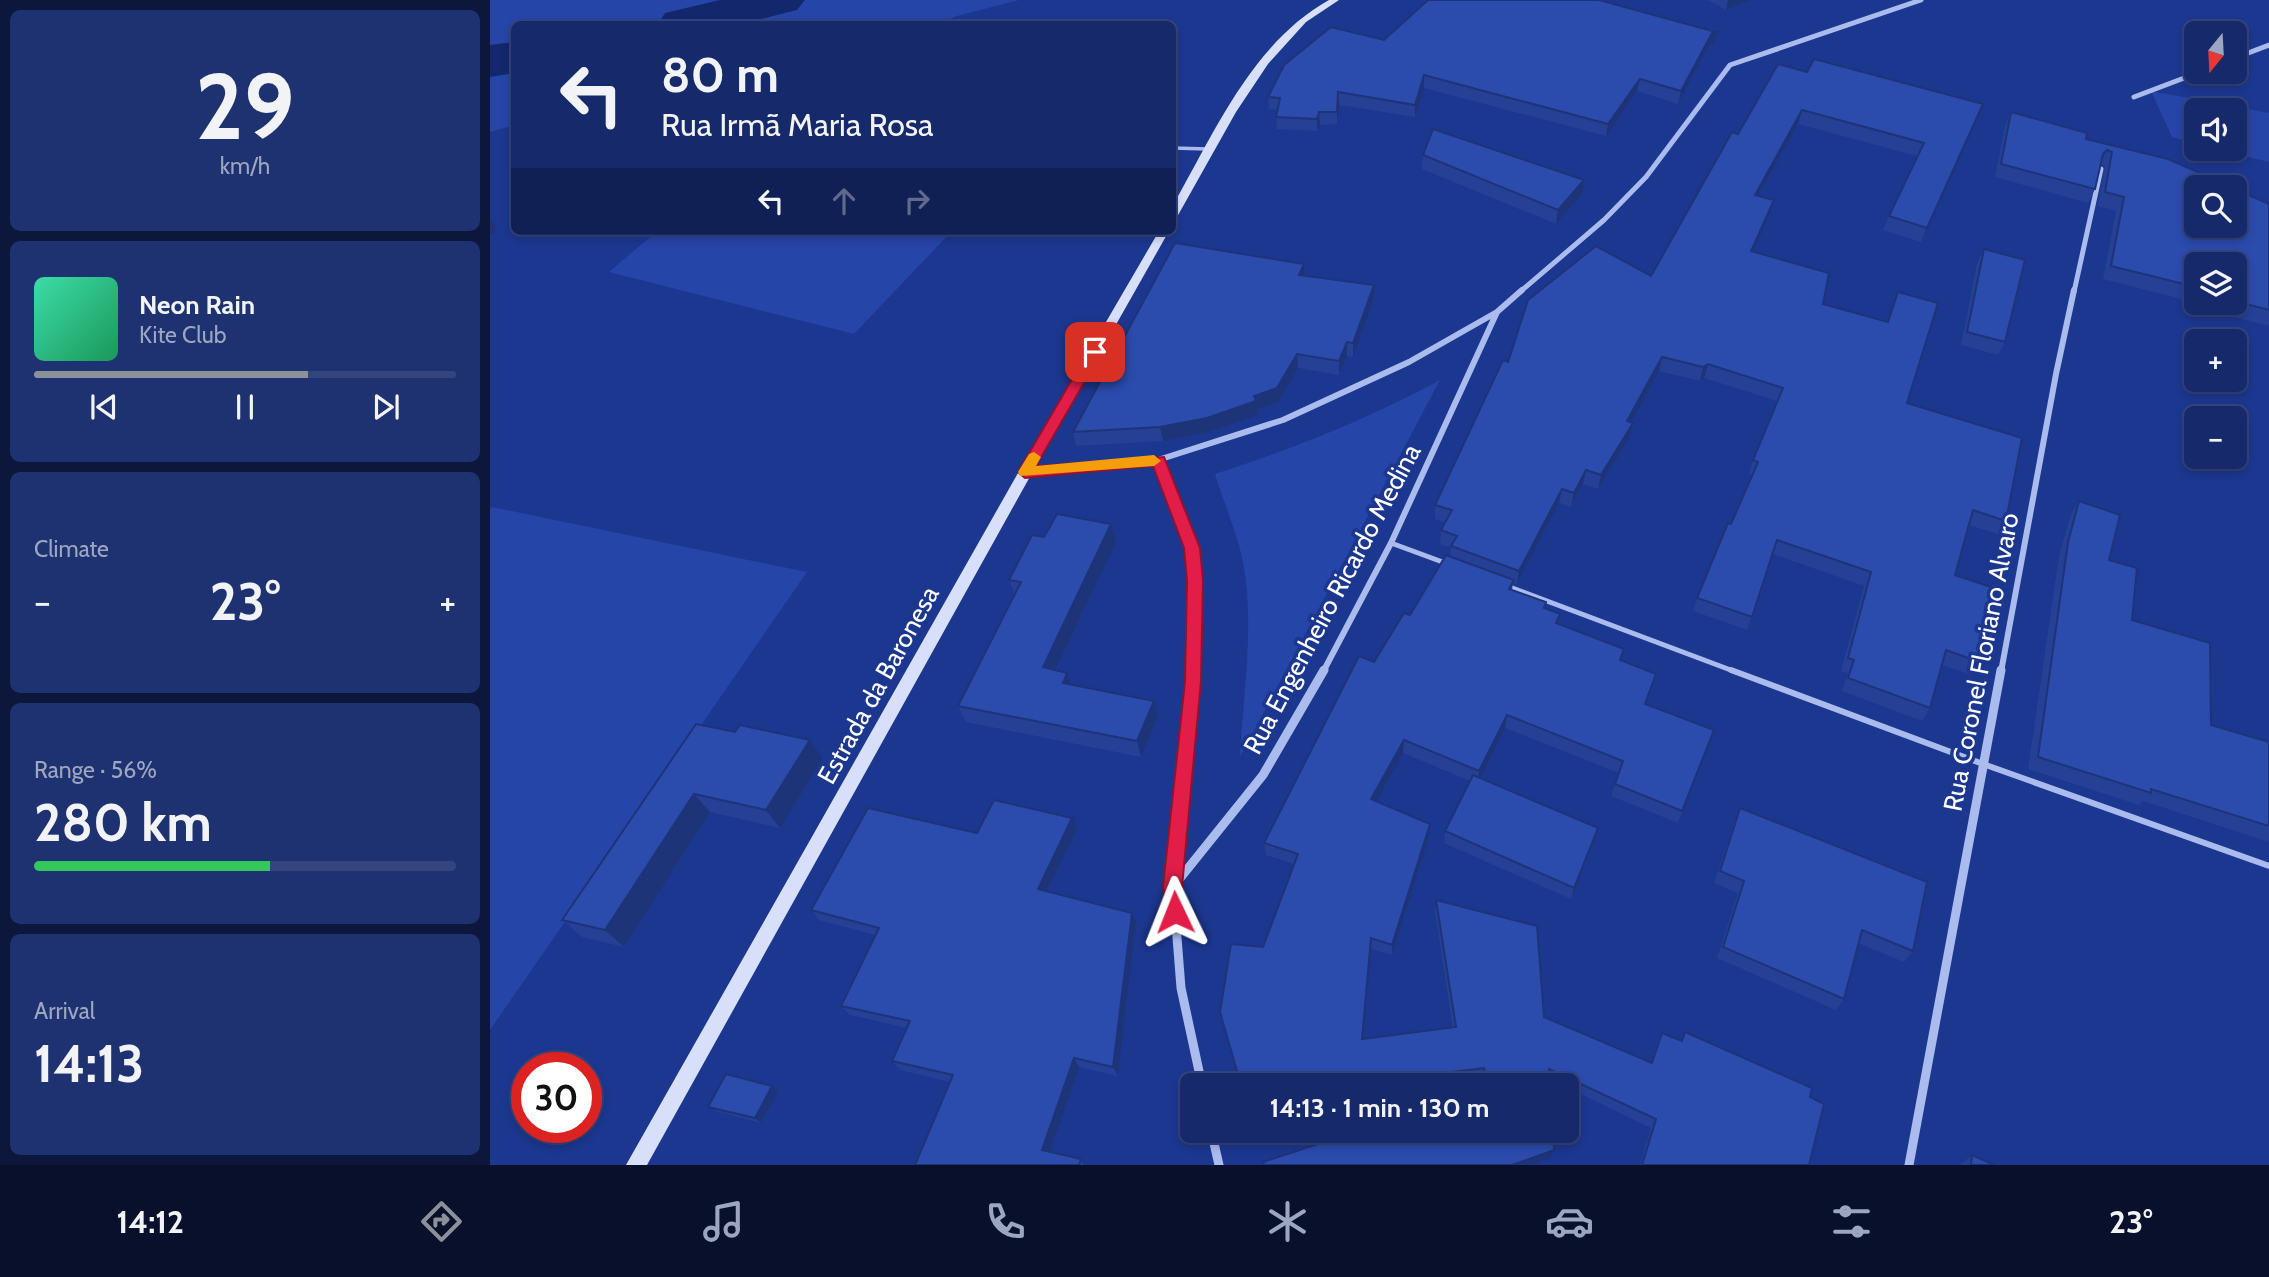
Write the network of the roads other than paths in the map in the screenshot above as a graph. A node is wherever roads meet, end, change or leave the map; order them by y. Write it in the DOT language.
graph roads {
  1 [pos="1335,0"];
  2 [pos="1921,0"];
  3 [pos="2269,45"];
  4 [pos="2247,53"];
  5 [pos="2184,78"];
  6 [pos="2134,97"];
  7 [pos="1176,148"];
  8 [pos="1211,149"];
  9 [pos="2101,169"];
  10 [pos="1176,210"];
  11 [pos="1162,235"];
  12 [pos="1497,312"];
  13 [pos="1158,460"];
  14 [pos="1025,472"];
  15 [pos="1391,542"];
  16 [pos="1455,566"];
  17 [pos="1494,581"];
  18 [pos="1983,764"];
  19 [pos="2269,866"];
  20 [pos="1173,887"];
  21 [pos="1199,1073"];
  22 [pos="1214,1143"];
  23 [pos="636,1165"];
  24 [pos="1219,1165"];
  25 [pos="1909,1165"];
  1 -- 8 [label="main road"];
  2 -- 12 [label="street"];
  3 -- 4 [label="street"];
  5 -- 6 [label="street"];
  7 -- 8 [label="lane"];
  8 -- 10 [label="main road"];
  9 -- 18 [label="street, Rua Coronel Floriano Alvaro"];
  11 -- 14 [label="main road, Estrada da Baronesa"];
  12 -- 13 [label="street"];
  12 -- 15 [label="street, Rua Engenheiro Ricardo Medina"];
  13 -- 14 [label="street"];
  13 -- 20 [label="street"];
  14 -- 23 [label="main road, Estrada da Baronesa"];
  15 -- 16 [label="lane"];
  15 -- 20 [label="street, Rua Engenheiro Ricardo Medina"];
  17 -- 18 [label="lane"];
  18 -- 19 [label="lane"];
  18 -- 25 [label="street, Rua Coronel Floriano Alvaro"];
  20 -- 21 [label="street"];
  22 -- 24 [label="street"];
}
